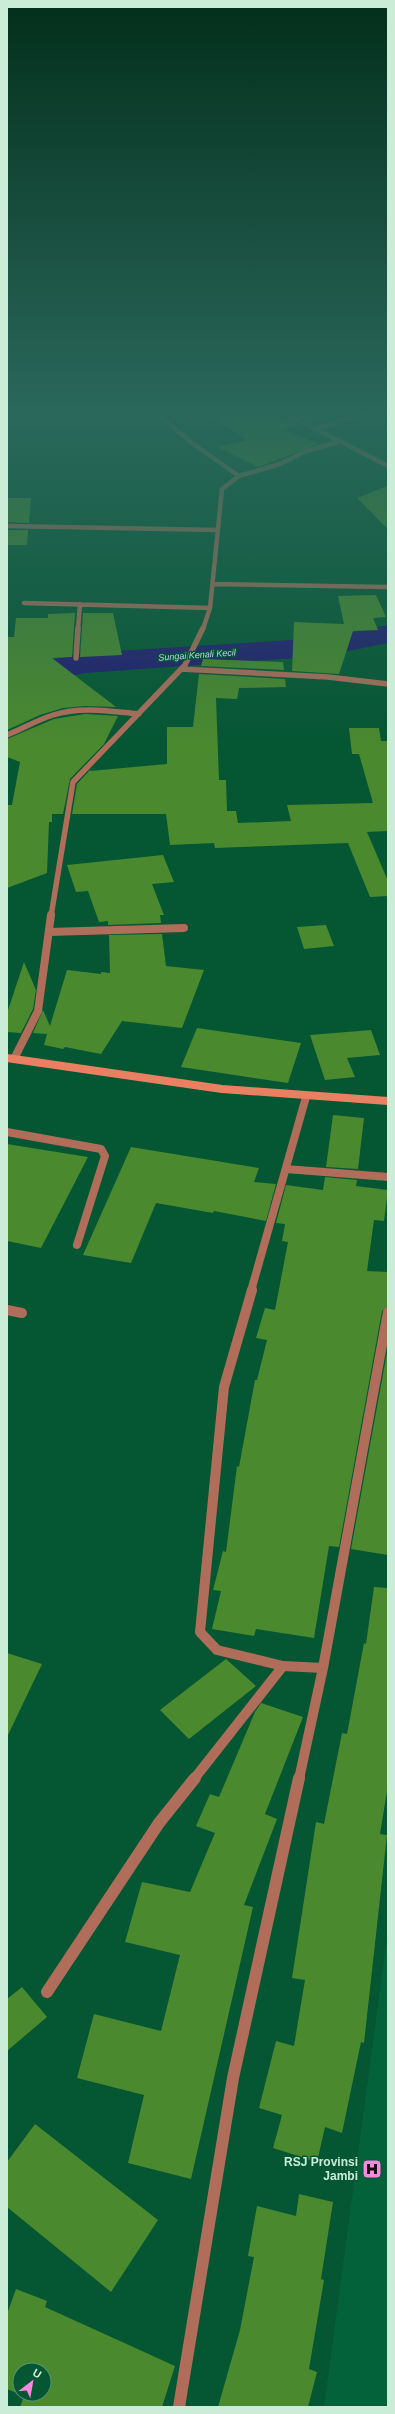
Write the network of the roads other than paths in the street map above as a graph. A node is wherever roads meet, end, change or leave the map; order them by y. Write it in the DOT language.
graph roads {
  1 [pos="219,521"];
  2 [pos="7,526"];
  3 [pos="218,530"];
  4 [pos="213,584"];
  5 [pos="388,587"];
  6 [pos="24,603"];
  7 [pos="80,604"];
  8 [pos="210,608"];
  9 [pos="76,658"];
  10 [pos="183,667"];
  11 [pos="388,684"];
  12 [pos="139,714"];
  13 [pos="7,735"];
  14 [pos="184,928"];
  15 [pos="48,932"];
  16 [pos="11,1058"];
  17 [pos="306,1097"];
  18 [pos="388,1101"];
  19 [pos="7,1132"];
  20 [pos="286,1169"];
  21 [pos="388,1177"];
  22 [pos="77,1245"];
  23 [pos="7,1310"];
  24 [pos="388,1312"];
  25 [pos="22,1313"];
  26 [pos="283,1666"];
  27 [pos="323,1668"];
  28 [pos="47,1992"];
  29 [pos="179,2407"];
  1 -- 3 [label="street"];
  2 -- 3 [label="street"];
  3 -- 4 [label="street"];
  4 -- 5 [label="street"];
  4 -- 8 [label="street"];
  6 -- 7 [label="street"];
  7 -- 8 [label="street"];
  7 -- 9 [label="street"];
  8 -- 10 [label="street"];
  10 -- 11 [label="street"];
  10 -- 12 [label="street"];
  12 -- 13 [label="street"];
  12 -- 15 [label="street"];
  14 -- 15 [label="street"];
  15 -- 16 [label="street"];
  16 -- 17 [label="street"];
  17 -- 18 [label="street"];
  17 -- 20 [label="street"];
  19 -- 22 [label="street"];
  20 -- 21 [label="street"];
  20 -- 26 [label="street"];
  23 -- 25 [label="street"];
  24 -- 27 [label="street"];
  26 -- 27 [label="street"];
  26 -- 28 [label="street"];
  27 -- 29 [label="street"];
}
